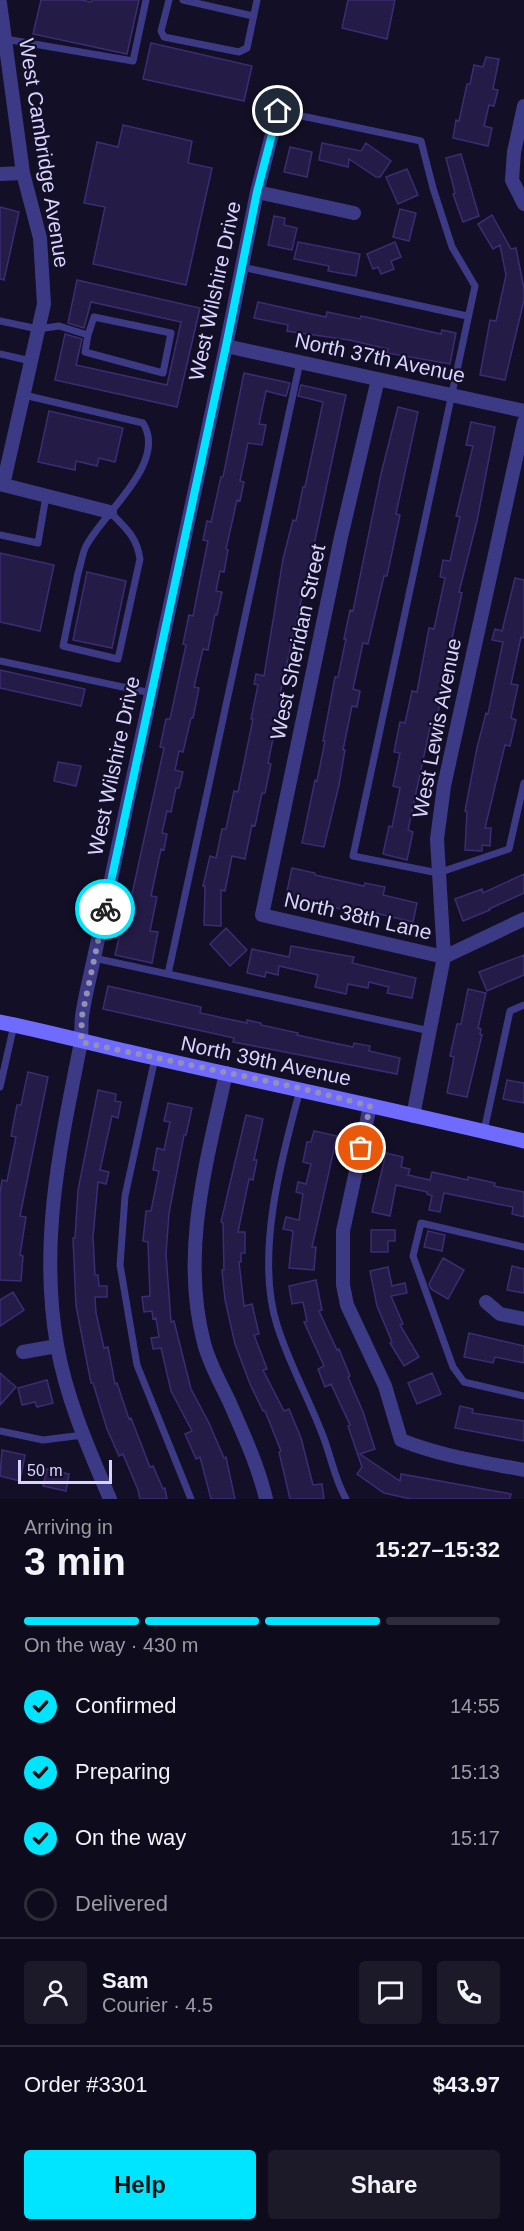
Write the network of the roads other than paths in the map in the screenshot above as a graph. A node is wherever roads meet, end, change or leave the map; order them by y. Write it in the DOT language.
graph roads {
  1 [pos="146,0"];
  2 [pos="169,0"];
  3 [pos="183,0"];
  4 [pos="257,0"];
  5 [pos="0,3"];
  6 [pos="254,15"];
  7 [pos="5,39"];
  8 [pos="524,106"];
  9 [pos="278,111"];
  10 [pos="23,173"];
  11 [pos="0,174"];
  12 [pos="257,192"];
  13 [pos="524,204"];
  14 [pos="354,213"];
  15 [pos="242,267"];
  16 [pos="467,316"];
  17 [pos="0,321"];
  18 [pos="38,329"];
  19 [pos="88,334"];
  20 [pos="226,346"];
  21 [pos="0,354"];
  22 [pos="31,361"];
  23 [pos="300,362"];
  24 [pos="378,379"];
  25 [pos="24,395"];
  26 [pos="453,395"];
  27 [pos="524,411"];
  28 [pos="524,422"];
  29 [pos="2,484"];
  30 [pos="46,496"];
  31 [pos="110,512"];
  32 [pos="0,535"];
  33 [pos="0,661"];
  34 [pos="151,693"];
  35 [pos="524,783"];
  36 [pos="438,873"];
  37 [pos="262,915"];
  38 [pos="524,919"];
  39 [pos="444,957"];
  40 [pos="94,958"];
  41 [pos="168,974"];
  42 [pos="524,1005"];
  43 [pos="7,1023"];
  44 [pos="430,1031"];
  45 [pos="81,1042"];
  46 [pos="155,1058"];
  47 [pos="226,1073"];
  48 [pos="0,1087"];
  49 [pos="300,1088"];
  50 [pos="370,1106"];
  51 [pos="413,1116"];
  52 [pos="484,1131"];
  53 [pos="524,1141"];
  54 [pos="524,1247"];
  55 [pos="486,1302"];
  56 [pos="524,1319"];
  57 [pos="57,1346"];
  58 [pos="23,1352"];
  59 [pos="524,1396"];
  60 [pos="0,1431"];
  61 [pos="83,1435"];
  62 [pos="524,1470"];
  63 [pos="110,1499"];
  64 [pos="191,1499"];
  65 [pos="266,1499"];
  66 [pos="346,1499"];
  1 -- 7 [label="lane"];
  2 -- 6 [label="lane"];
  3 -- 6 [label="lane"];
  4 -- 6 [label="lane"];
  5 -- 7 [label="street, West Cambridge Avenue"];
  7 -- 10 [label="street, West Cambridge Avenue"];
  8 -- 13 [label="street"];
  9 -- 12 [label="street, West Wilshire Drive"];
  9 -- 16 [label="lane"];
  10 -- 11 [label="street"];
  10 -- 18 [label="street, West Cambridge Avenue"];
  12 -- 14 [label="street"];
  12 -- 15 [label="street, West Wilshire Drive"];
  15 -- 16 [label="lane"];
  15 -- 20 [label="street, West Wilshire Drive"];
  16 -- 26 [label="lane"];
  17 -- 18 [label="lane"];
  18 -- 19 [label="lane"];
  18 -- 22 [label="street, West Cambridge Avenue"];
  19 -- 19 [label="lane"];
  20 -- 23 [label="street, North 37th Avenue"];
  20 -- 34 [label="street, West Wilshire Drive"];
  21 -- 22 [label="lane"];
  22 -- 25 [label="street, West Cambridge Avenue"];
  23 -- 24 [label="street, North 37th Avenue"];
  23 -- 41 [label="lane"];
  24 -- 26 [label="street, North 37th Avenue"];
  24 -- 37 [label="street, West Sheridan Street"];
  25 -- 29 [label="street, West Cambridge Avenue"];
  25 -- 31 [label="lane"];
  26 -- 27 [label="street, North 37th Avenue"];
  26 -- 36 [label="lane"];
  28 -- 36 [label="street, West Lewis Avenue"];
  29 -- 30 [label="street"];
  30 -- 31 [label="street"];
  30 -- 32 [label="lane"];
  31 -- 31 [label="lane"];
  33 -- 34 [label="lane"];
  34 -- 40 [label="street, West Wilshire Drive"];
  35 -- 36 [label="lane"];
  36 -- 39 [label="street, West Lewis Avenue"];
  37 -- 39 [label="street, North 38th Lane"];
  38 -- 39 [label="street"];
  39 -- 44 [label="street, West Lewis Avenue"];
  40 -- 41 [label="lane"];
  40 -- 45 [label="street, West Wilshire Drive"];
  41 -- 44 [label="lane"];
  42 -- 52 [label="lane"];
  43 -- 45 [label="street, North 39th Avenue"];
  43 -- 48 [label="lane"];
  44 -- 51 [label="street, West Lewis Avenue"];
  45 -- 46 [label="street, North 39th Avenue"];
  45 -- 57 [label="street, West Wilshire Drive"];
  46 -- 47 [label="street, North 39th Avenue"];
  46 -- 64 [label="lane"];
  47 -- 49 [label="street, North 39th Avenue"];
  47 -- 65 [label="street"];
  49 -- 50 [label="street, North 39th Avenue"];
  49 -- 66 [label="lane"];
  50 -- 51 [label="street, North 39th Avenue"];
  50 -- 62 [label="street"];
  51 -- 52 [label="street, North 39th Avenue"];
  52 -- 53 [label="street, North 39th Avenue"];
  54 -- 59 [label="lane"];
  55 -- 56 [label="street"];
  57 -- 58 [label="street"];
  57 -- 61 [label="street, West Wilshire Drive"];
  60 -- 61 [label="lane"];
  61 -- 63 [label="street, West Wilshire Drive"];
}
